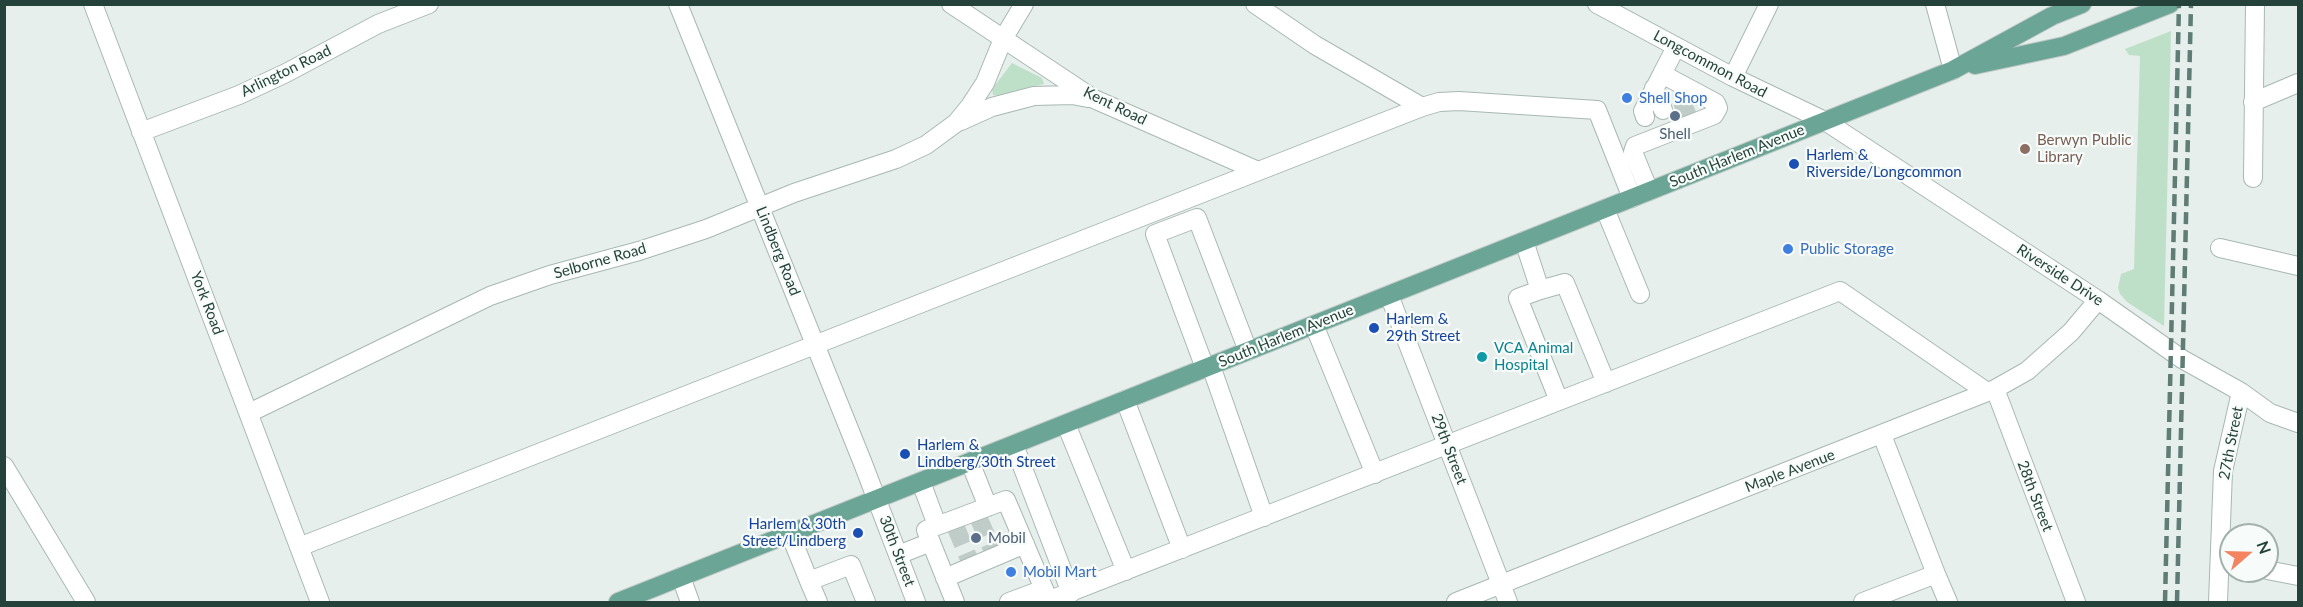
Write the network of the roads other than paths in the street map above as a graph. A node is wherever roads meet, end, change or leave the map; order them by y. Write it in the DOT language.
graph roads {
  1 [pos="93,4"];
  2 [pos="429,4"];
  3 [pos="678,4"];
  4 [pos="951,4"];
  5 [pos="1024,4"];
  6 [pos="1255,4"];
  7 [pos="1597,4"];
  8 [pos="1769,4"];
  9 [pos="1935,4"];
  10 [pos="2082,4"];
  11 [pos="2170,4"];
  12 [pos="2255,4"];
  13 [pos="2050,10"];
  14 [pos="1003,39"];
  15 [pos="1676,47"];
  16 [pos="1953,70"];
  17 [pos="1733,77"];
  18 [pos="1663,81"];
  19 [pos="2298,83"];
  20 [pos="1094,99"];
  21 [pos="1682,102"];
  22 [pos="2253,102"];
  23 [pos="1422,107"];
  24 [pos="1663,110"];
  25 [pos="1645,117"];
  26 [pos="1825,121"];
  27 [pos="956,123"];
  28 [pos="141,132"];
  29 [pos="1258,171"];
  30 [pos="2253,178"];
  31 [pos="1640,195"];
  32 [pos="760,207"];
  33 [pos="1605,209"];
  34 [pos="1524,241"];
  35 [pos="2220,249"];
  36 [pos="2298,266"];
  37 [pos="1540,290"];
  38 [pos="1640,294"];
  39 [pos="1389,295"];
  40 [pos="2098,300"];
  41 [pos="1314,325"];
  42 [pos="815,345"];
  43 [pos="1248,351"];
  44 [pos="1208,367"];
  45 [pos="1606,383"];
  46 [pos="1991,390"];
  47 [pos="2241,392"];
  48 [pos="1125,400"];
  49 [pos="1559,401"];
  50 [pos="249,413"];
  51 [pos="2298,423"];
  52 [pos="1066,424"];
  53 [pos="1882,435"];
  54 [pos="1014,445"];
  55 [pos="1447,445"];
  56 [pos="970,462"];
  57 [pos="4,466"];
  58 [pos="1375,474"];
  59 [pos="921,482"];
  60 [pos="877,499"];
  61 [pos="981,512"];
  62 [pos="1264,517"];
  63 [pos="2224,523"];
  64 [pos="944,529"];
  65 [pos="790,534"];
  66 [pos="1025,544"];
  67 [pos="299,547"];
  68 [pos="1182,549"];
  69 [pos="898,555"];
  70 [pos="1126,571"];
  71 [pos="2279,572"];
  72 [pos="1936,574"];
  73 [pos="2298,576"];
  74 [pos="681,577"];
  75 [pos="945,578"];
  76 [pos="809,581"];
  77 [pos="2221,583"];
  78 [pos="1501,585"];
  79 [pos="1071,593"];
  80 [pos="1046,598"];
  81 [pos="86,603"];
  82 [pos="320,603"];
  83 [pos="618,603"];
  84 [pos="690,603"];
  85 [pos="818,603"];
  86 [pos="866,603"];
  87 [pos="916,603"];
  88 [pos="955,603"];
  89 [pos="1009,603"];
  90 [pos="1456,603"];
  91 [pos="1508,603"];
  92 [pos="1863,603"];
  93 [pos="1948,603"];
  94 [pos="2076,603"];
  95 [pos="2218,603"];
  1 -- 28 [label="street, York Road"];
  2 -- 28 [label="street, Arlington Road"];
  3 -- 32 [label="street, Lindberg Road"];
  4 -- 14 [label="street, Kent Road"];
  5 -- 14 [label="street, Selborne Road"];
  6 -- 23 [label="street"];
  7 -- 15 [label="street, Longcommon Road"];
  8 -- 17 [label="street"];
  9 -- 16 [label="street"];
  10 -- 13 [label="main road, South Harlem Avenue"];
  11 -- 16 [label="main road, South Harlem Avenue"];
  12 -- 22 [label="street"];
  13 -- 16 [label="main road, South Harlem Avenue"];
  14 -- 20 [label="street, Kent Road"];
  14 -- 27 [label="street, Selborne Road"];
  15 -- 17 [label="street, Longcommon Road"];
  15 -- 18 [label="street"];
  16 -- 26 [label="main road, South Harlem Avenue"];
  17 -- 26 [label="street, Longcommon Road"];
  18 -- 21 [label="street"];
  18 -- 24 [label="street"];
  18 -- 25 [label="street"];
  18 -- 31 [label="street"];
  19 -- 22 [label="street"];
  20 -- 27 [label="street, Selborne Road"];
  20 -- 29 [label="street, Kent Road"];
  22 -- 30 [label="street"];
  23 -- 29 [label="street"];
  23 -- 31 [label="street"];
  26 -- 31 [label="main road, South Harlem Avenue"];
  26 -- 40 [label="street, Riverside Drive"];
  27 -- 32 [label="street, Selborne Road"];
  28 -- 50 [label="street, York Road"];
  29 -- 42 [label="street"];
  31 -- 33 [label="main road, South Harlem Avenue"];
  32 -- 42 [label="street, Lindberg Road"];
  32 -- 50 [label="street, Selborne Road"];
  33 -- 34 [label="main road, South Harlem Avenue"];
  33 -- 38 [label="street"];
  34 -- 37 [label="street"];
  34 -- 39 [label="main road, South Harlem Avenue"];
  35 -- 36 [label="street"];
  37 -- 45 [label="street"];
  37 -- 49 [label="street"];
  39 -- 41 [label="main road, South Harlem Avenue"];
  39 -- 55 [label="street, 29th Street"];
  40 -- 46 [label="street, Maple Avenue"];
  40 -- 47 [label="street, Riverside Drive"];
  41 -- 43 [label="main road, South Harlem Avenue"];
  41 -- 58 [label="street"];
  42 -- 60 [label="street, Lindberg Road"];
  42 -- 67 [label="street"];
  43 -- 44 [label="main road, South Harlem Avenue"];
  43 -- 44 [label="street"];
  44 -- 48 [label="main road, South Harlem Avenue"];
  44 -- 62 [label="street"];
  45 -- 46 [label="street"];
  45 -- 49 [label="street"];
  46 -- 53 [label="street, Maple Avenue"];
  46 -- 94 [label="street, 28th Street"];
  47 -- 51 [label="street, Riverside Drive"];
  47 -- 63 [label="street, 27th Street"];
  48 -- 52 [label="main road, South Harlem Avenue"];
  48 -- 68 [label="street"];
  49 -- 55 [label="street"];
  50 -- 67 [label="street, York Road"];
  52 -- 54 [label="main road, South Harlem Avenue"];
  52 -- 70 [label="street"];
  53 -- 72 [label="street"];
  53 -- 78 [label="street, Maple Avenue"];
  54 -- 56 [label="main road, South Harlem Avenue"];
  54 -- 79 [label="street"];
  55 -- 58 [label="street"];
  55 -- 78 [label="street, 29th Street"];
  56 -- 59 [label="main road, South Harlem Avenue"];
  56 -- 61 [label="street"];
  57 -- 81 [label="street"];
  58 -- 62 [label="street"];
  59 -- 60 [label="main road, South Harlem Avenue"];
  59 -- 64 [label="street"];
  60 -- 65 [label="main road, South Harlem Avenue"];
  60 -- 69 [label="street, 30th Street"];
  61 -- 64 [label="street"];
  61 -- 66 [label="street"];
  62 -- 68 [label="street"];
  64 -- 69 [label="street"];
  64 -- 75 [label="street"];
  65 -- 74 [label="main road, South Harlem Avenue"];
  65 -- 76 [label="street"];
  66 -- 75 [label="street"];
  66 -- 80 [label="street"];
  67 -- 82 [label="street, York Road"];
  68 -- 70 [label="street"];
  69 -- 87 [label="street, 30th Street"];
  70 -- 79 [label="street"];
  71 -- 73 [label="street"];
  72 -- 92 [label="street"];
  72 -- 93 [label="street"];
  74 -- 83 [label="main road, South Harlem Avenue"];
  74 -- 84 [label="street"];
  75 -- 88 [label="street"];
  76 -- 85 [label="street"];
  76 -- 86 [label="street"];
  77 -- 95 [label="street, 27th Street"];
  78 -- 90 [label="street, Maple Avenue"];
  78 -- 91 [label="street, 29th Street"];
  79 -- 80 [label="street"];
  80 -- 89 [label="street"];
}
